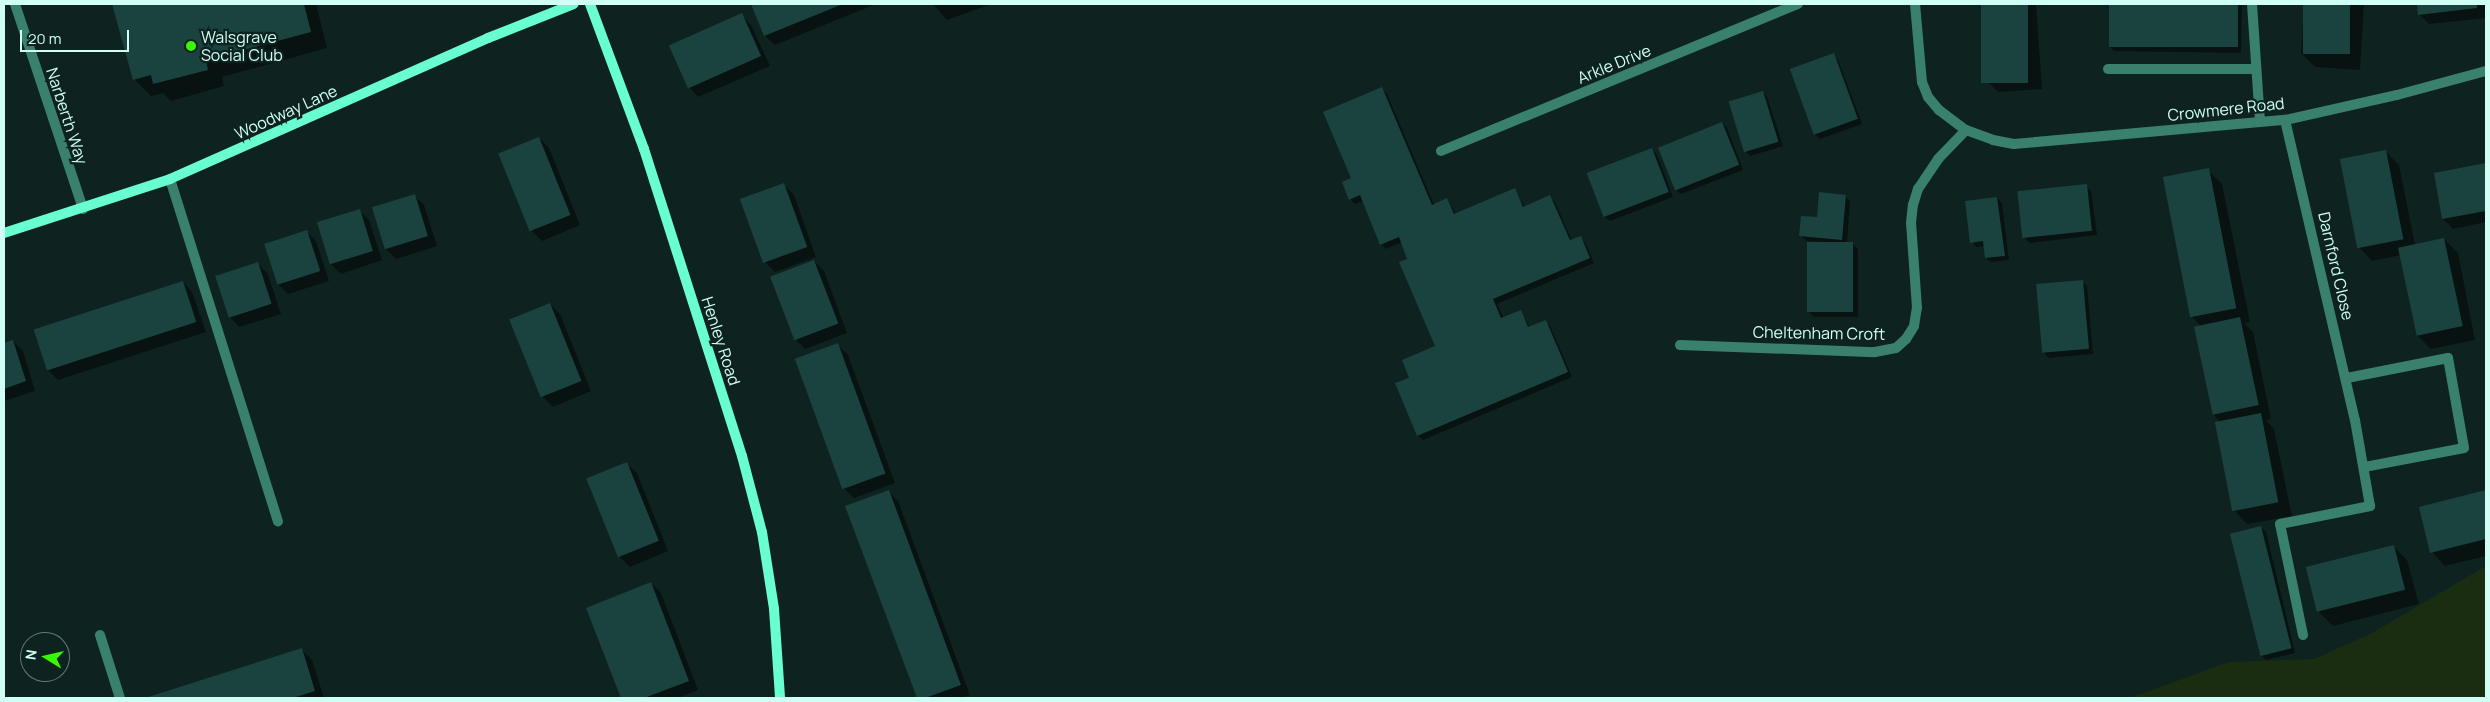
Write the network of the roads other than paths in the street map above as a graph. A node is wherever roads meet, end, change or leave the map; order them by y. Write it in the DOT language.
graph roads {
  1 [pos="15,4"];
  2 [pos="574,4"];
  3 [pos="590,4"];
  4 [pos="1798,4"];
  5 [pos="1915,4"];
  6 [pos="2252,4"];
  7 [pos="2108,69"];
  8 [pos="2256,69"];
  9 [pos="2486,71"];
  10 [pos="2285,120"];
  11 [pos="2260,122"];
  12 [pos="1966,130"];
  13 [pos="1441,151"];
  14 [pos="170,179"];
  15 [pos="83,209"];
  16 [pos="4,233"];
  17 [pos="1680,345"];
  18 [pos="2347,378"];
  19 [pos="2364,467"];
  20 [pos="278,521"];
  21 [pos="100,635"];
  22 [pos="2303,636"];
  23 [pos="120,698"];
  24 [pos="780,698"];
  1 -- 15 [label="street, Narberth Way"];
  2 -- 14 [label="main road, Woodway Lane"];
  3 -- 24 [label="main road, Henley Road"];
  4 -- 13 [label="street, Arkle Drive"];
  5 -- 12 [label="street"];
  6 -- 8 [label="street"];
  7 -- 8 [label="street"];
  8 -- 11 [label="street"];
  9 -- 10 [label="street, Crowmere Road"];
  10 -- 11 [label="street, Crowmere Road"];
  10 -- 18 [label="street, Darnford Close"];
  11 -- 12 [label="street, Crowmere Road"];
  12 -- 17 [label="street, Cheltenham Croft"];
  14 -- 15 [label="main road, Woodway Lane"];
  14 -- 20 [label="street"];
  15 -- 16 [label="main road, Woodway Lane"];
  18 -- 19 [label="street, Darnford Close"];
  18 -- 19 [label="street"];
  19 -- 22 [label="street, Darnford Close"];
  21 -- 23 [label="street"];
}
